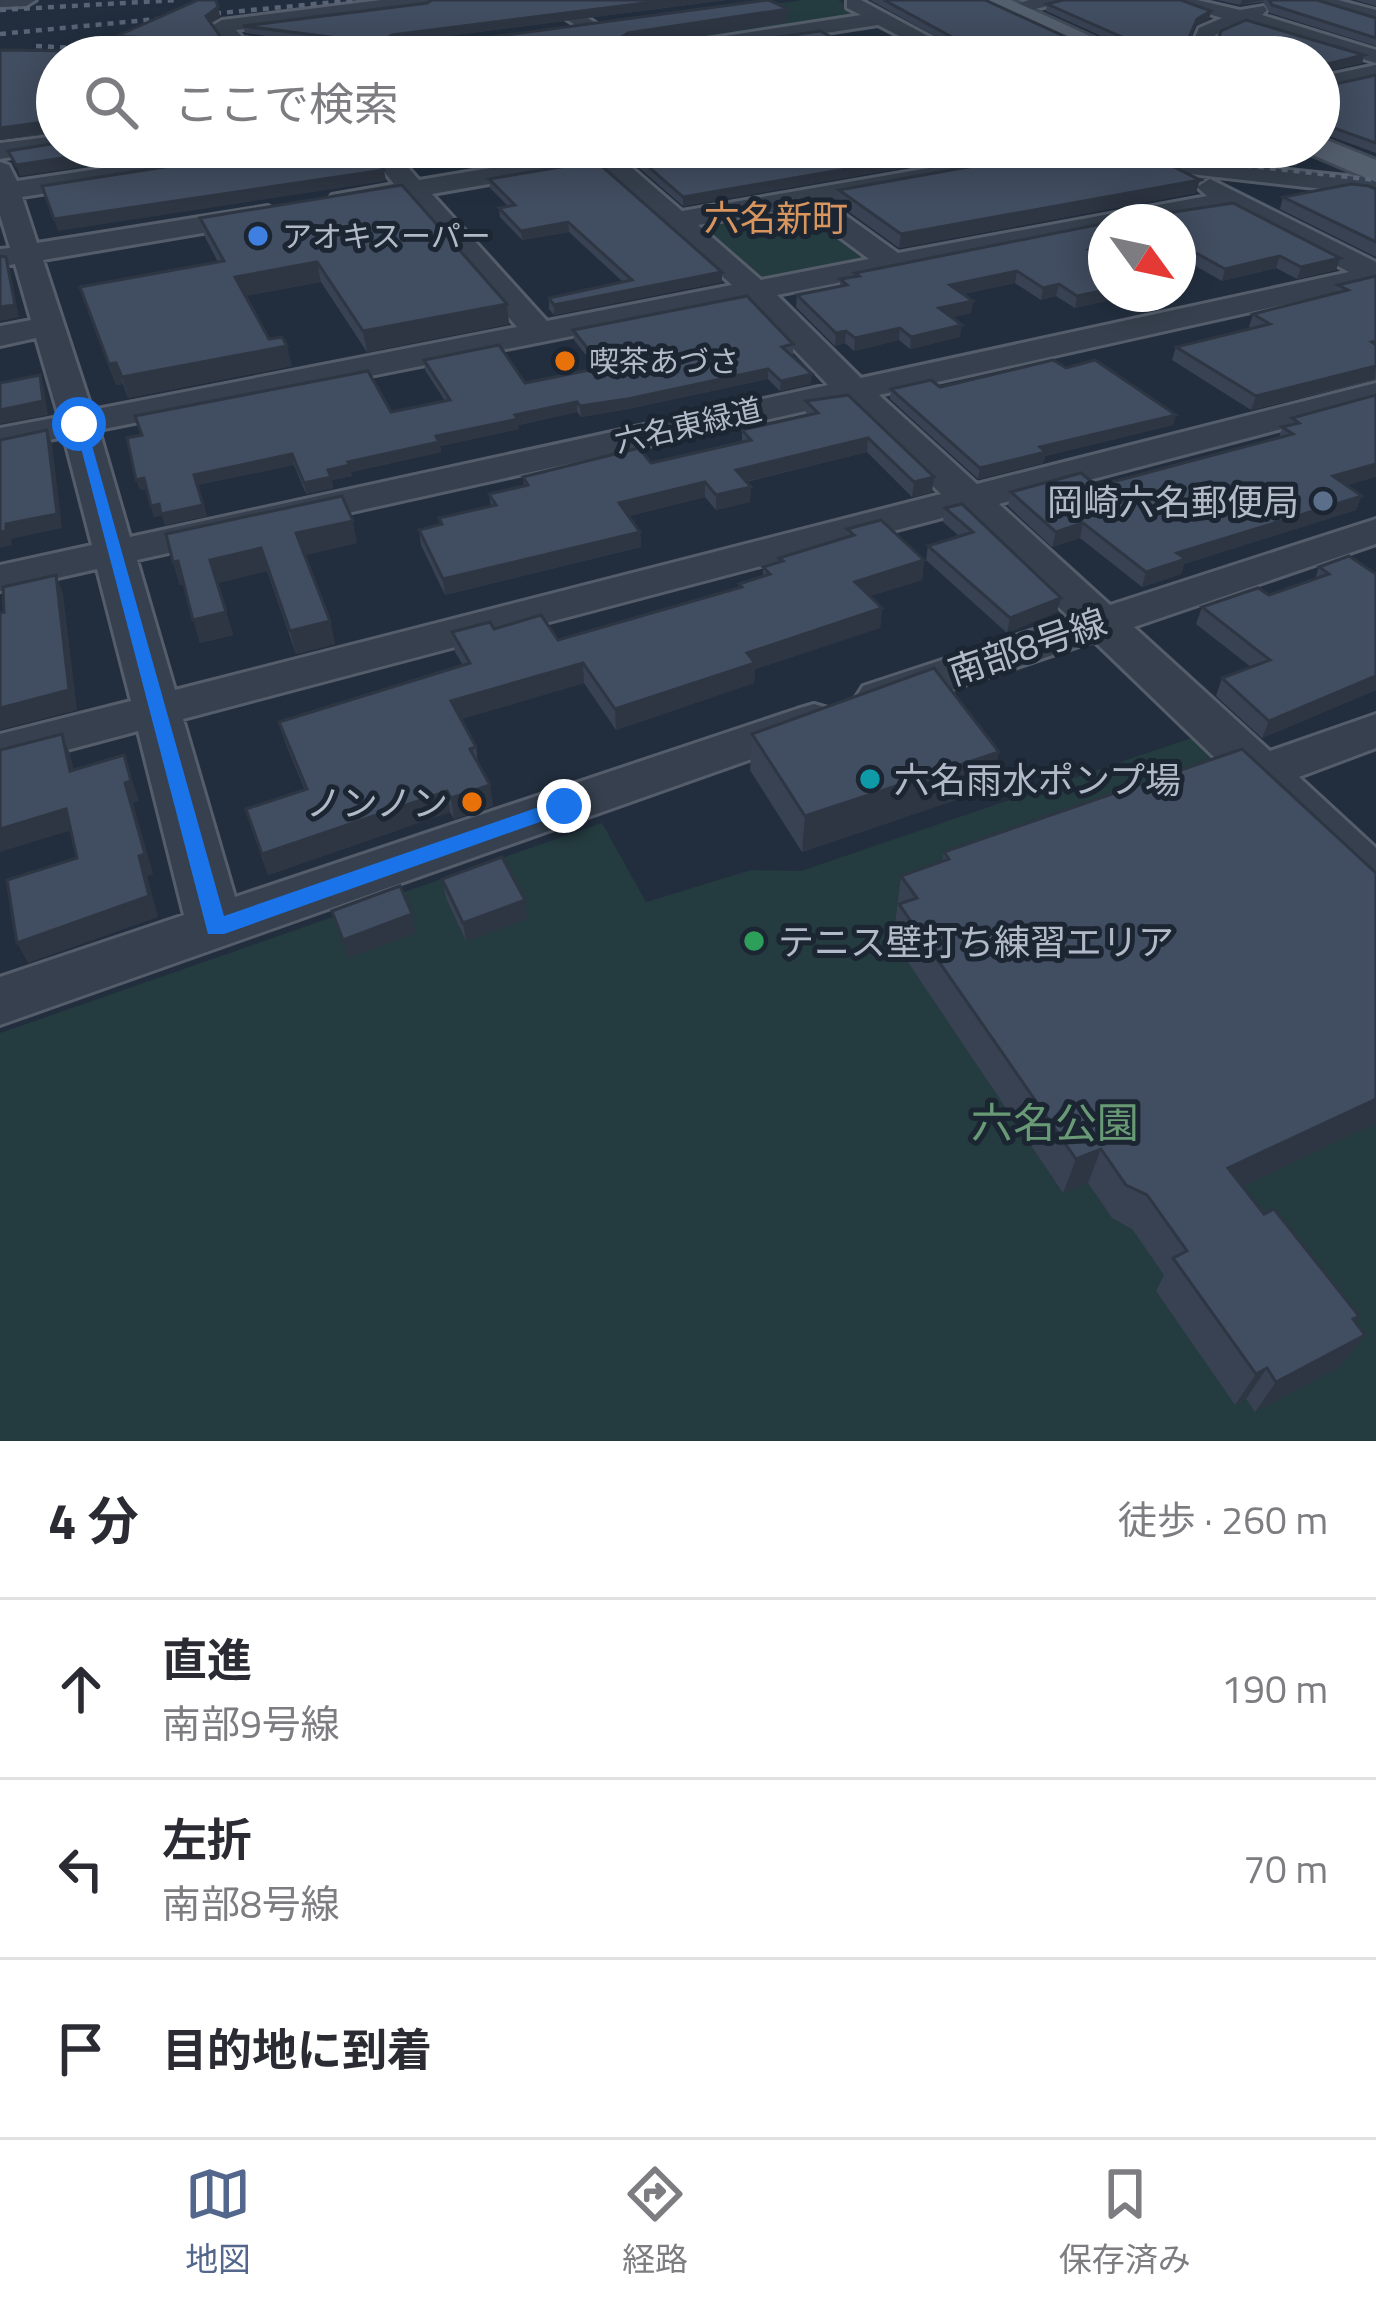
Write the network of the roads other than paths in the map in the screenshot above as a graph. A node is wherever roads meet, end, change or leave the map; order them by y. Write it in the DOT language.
graph roads {
  1 [pos="14,0"];
  2 [pos="26,0"];
  3 [pos="427,0"];
  4 [pos="597,0"];
  5 [pos="846,0"];
  6 [pos="1063,0"];
  7 [pos="1173,0"];
  8 [pos="1278,0"];
  9 [pos="1316,0"];
  10 [pos="0,2"];
  11 [pos="1000,4"];
  12 [pos="546,5"];
  13 [pos="328,6"];
  14 [pos="1376,16"];
  15 [pos="1241,17"];
  16 [pos="882,18"];
  17 [pos="669,28"];
  18 [pos="546,32"];
  19 [pos="234,36"];
  20 [pos="370,36"];
  21 [pos="682,36"];
  22 [pos="790,36"];
  23 [pos="916,36"];
  24 [pos="1074,36"];
  25 [pos="1205,36"];
  26 [pos="1318,36"];
  27 [pos="1340,42"];
  28 [pos="1373,71"];
  29 [pos="1340,79"];
  30 [pos="36,133"];
  31 [pos="0,138"];
  32 [pos="36,146"];
  33 [pos="0,151"];
  34 [pos="1340,157"];
  35 [pos="128,168"];
  36 [pos="396,168"];
  37 [pos="539,168"];
  38 [pos="616,168"];
  39 [pos="962,168"];
  40 [pos="1182,168"];
  41 [pos="1293,168"];
  42 [pos="1375,175"];
  43 [pos="2,184"];
  44 [pos="416,189"];
  45 [pos="805,198"];
  46 [pos="1235,200"];
  47 [pos="672,221"];
  48 [pos="13,256"];
  49 [pos="896,265"];
  50 [pos="1368,270"];
  51 [pos="756,292"];
  52 [pos="47,326"];
  53 [pos="540,333"];
  54 [pos="0,336"];
  55 [pos="842,378"];
  56 [pos="1376,393"];
  57 [pos="79,424"];
  58 [pos="0,439"];
  59 [pos="970,500"];
  60 [pos="1376,531"];
  61 [pos="110,542"];
  62 [pos="0,553"];
  63 [pos="0,578"];
  64 [pos="1099,622"];
  65 [pos="155,710"];
  66 [pos="1376,730"];
  67 [pos="0,751"];
  68 [pos="1260,772"];
  69 [pos="1376,880"];
  70 [pos="216,928"];
  71 [pos="0,1001"];
  1 -- 2 [label="street"];
  1 -- 10 [label="street"];
  3 -- 13 [label="street"];
  4 -- 12 [label="street"];
  5 -- 16 [label="street"];
  6 -- 11 [label="street"];
  7 -- 15 [label="street"];
  8 -- 15 [label="street"];
  9 -- 14 [label="street"];
  11 -- 24 [label="main road"];
  12 -- 18 [label="street"];
  13 -- 19 [label="street"];
  13 -- 20 [label="street"];
  15 -- 25 [label="street"];
  15 -- 26 [label="street"];
  16 -- 22 [label="street"];
  16 -- 23 [label="street"];
  17 -- 21 [label="street"];
  27 -- 28 [label="street"];
  28 -- 29 [label="street"];
  30 -- 31 [label="street"];
  32 -- 33 [label="street"];
  34 -- 42 [label="main road"];
  35 -- 43 [label="street"];
  36 -- 44 [label="street"];
  37 -- 44 [label="street"];
  38 -- 47 [label="street"];
  39 -- 45 [label="street"];
  40 -- 46 [label="street"];
  41 -- 42 [label="street"];
  43 -- 48 [label="street"];
  44 -- 48 [label="street"];
  44 -- 53 [label="street"];
  45 -- 47 [label="street"];
  45 -- 49 [label="street"];
  46 -- 49 [label="street"];
  46 -- 50 [label="street"];
  47 -- 51 [label="street"];
  48 -- 52 [label="street"];
  49 -- 51 [label="street"];
  50 -- 55 [label="street, 六名東緑道"];
  51 -- 53 [label="street"];
  51 -- 55 [label="street"];
  52 -- 54 [label="street"];
  52 -- 57 [label="street"];
  53 -- 57 [label="street"];
  55 -- 59 [label="street"];
  55 -- 61 [label="street, 六名東緑道"];
  56 -- 59 [label="street"];
  57 -- 58 [label="street"];
  57 -- 61 [label="street"];
  59 -- 64 [label="street"];
  59 -- 65 [label="street"];
  60 -- 64 [label="street, 南部8号線"];
  61 -- 62 [label="street, 六名東緑道"];
  61 -- 63 [label="street, 六名東緑道"];
  61 -- 65 [label="street"];
  64 -- 68 [label="street"];
  64 -- 70 [label="street, 南部8号線"];
  65 -- 67 [label="street"];
  65 -- 70 [label="street"];
  66 -- 68 [label="street"];
  68 -- 69 [label="street"];
  70 -- 71 [label="street, 南部8号線"];
}
